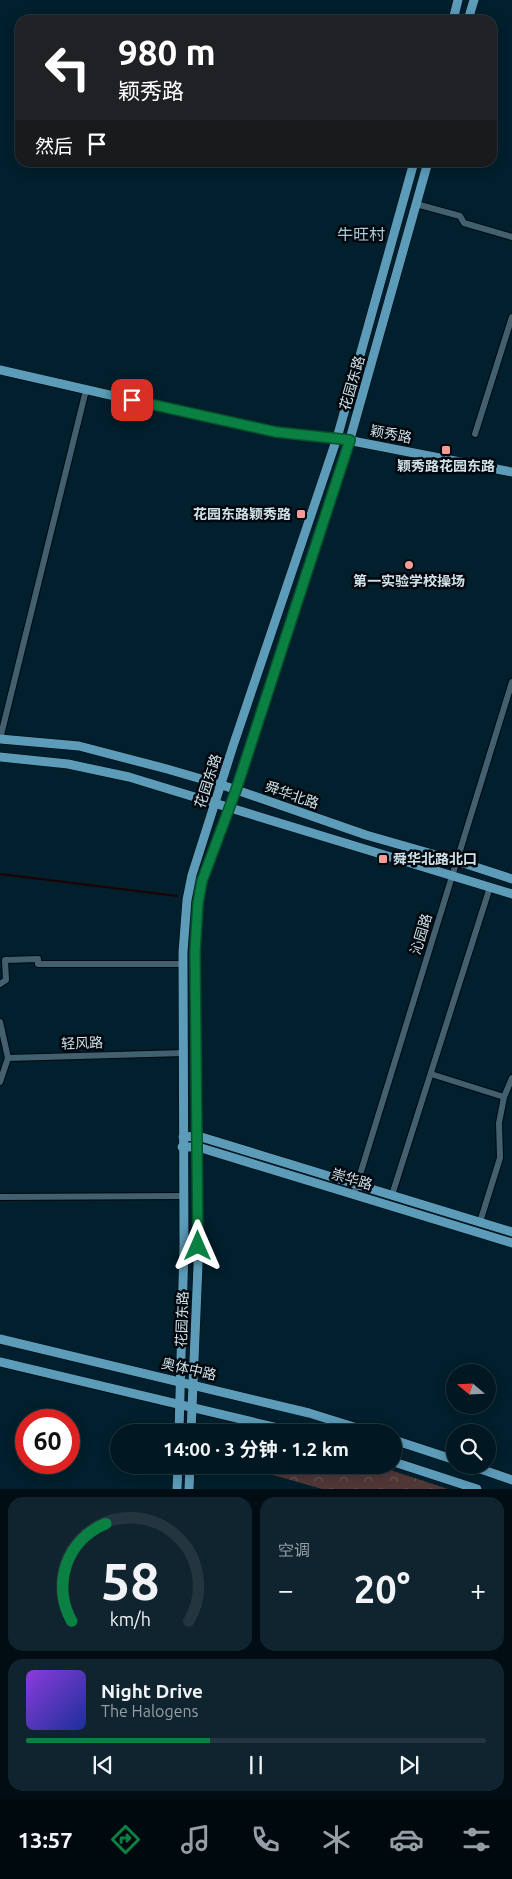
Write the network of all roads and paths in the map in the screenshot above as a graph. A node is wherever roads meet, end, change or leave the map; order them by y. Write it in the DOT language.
graph roads {
  1 [pos="458,0"];
  2 [pos="474,0"];
  3 [pos="454,15"];
  4 [pos="470,15"];
  5 [pos="413,167"];
  6 [pos="427,167"];
  7 [pos="416,204"];
  8 [pos="512,237"];
  9 [pos="512,317"];
  10 [pos="0,370"];
  11 [pos="86,390"];
  12 [pos="474,434"];
  13 [pos="337,438"];
  14 [pos="350,440"];
  15 [pos="512,472"];
  16 [pos="512,682"];
  17 [pos="0,739"];
  18 [pos="0,758"];
  19 [pos="222,785"];
  20 [pos="236,790"];
  21 [pos="215,804"];
  22 [pos="228,807"];
  23 [pos="458,861"];
  24 [pos="452,875"];
  25 [pos="512,880"];
  26 [pos="490,887"];
  27 [pos="512,894"];
  28 [pos="183,964"];
  29 [pos="0,984"];
  30 [pos="0,1022"];
  31 [pos="184,1053"];
  32 [pos="8,1058"];
  33 [pos="431,1074"];
  34 [pos="512,1078"];
  35 [pos="0,1082"];
  36 [pos="504,1097"];
  37 [pos="198,1136"];
  38 [pos="183,1137"];
  39 [pos="182,1147"];
  40 [pos="198,1147"];
  41 [pos="357,1184"];
  42 [pos="354,1194"];
  43 [pos="392,1195"];
  44 [pos="183,1196"];
  45 [pos="0,1197"];
  46 [pos="480,1222"];
  47 [pos="512,1232"];
  48 [pos="512,1243"];
  49 [pos="0,1339"];
  50 [pos="0,1362"];
  51 [pos="181,1382"];
  52 [pos="194,1384"];
  53 [pos="179,1404"];
  54 [pos="193,1407"];
  55 [pos="179,1424"];
  56 [pos="192,1424"];
  57 [pos="262,1424"];
  58 [pos="344,1424"];
  59 [pos="402,1443"];
  60 [pos="446,1457"];
  61 [pos="402,1465"];
  62 [pos="178,1474"];
  63 [pos="190,1474"];
  64 [pos="495,1474"];
  65 [pos="512,1480"];
  66 [pos="460,1486"];
  67 [pos="177,1489"];
  68 [pos="189,1489"];
  69 [pos="477,1489"];
  1 -- 3 [label="main road"];
  2 -- 4 [label="main road"];
  5 -- 13 [label="main road, 花园东路"];
  6 -- 7 [label="main road, 花园东路"];
  7 -- 8 [label="street"];
  7 -- 14 [label="main road, 花园东路"];
  9 -- 12 [label="street"];
  10 -- 11 [label="main road, 颖秀路"];
  11 -- 13 [label="main road, 颖秀路"];
  11 -- 17 [label="street"];
  13 -- 14 [label="main road, 颖秀路"];
  13 -- 19 [label="main road, 花园东路"];
  14 -- 15 [label="main road, 颖秀路"];
  14 -- 20 [label="main road, 花园东路"];
  16 -- 23 [label="street, 沁园路"];
  17 -- 19 [label="main road, 舜华北路"];
  18 -- 21 [label="main road, 舜华北路"];
  19 -- 20 [label="main road, 舜华北路"];
  19 -- 21 [label="main road, 花园东路"];
  20 -- 22 [label="main road, 花园东路"];
  20 -- 23 [label="main road, 舜华北路"];
  21 -- 22 [label="main road, 舜华北路"];
  21 -- 28 [label="main road, 花园东路"];
  22 -- 24 [label="main road, 舜华北路"];
  22 -- 37 [label="main road, 花园东路"];
  23 -- 24 [label="street, 沁园路"];
  23 -- 25 [label="main road, 舜华北路"];
  24 -- 26 [label="main road, 舜华北路"];
  24 -- 41 [label="street, 沁园路"];
  26 -- 27 [label="main road, 舜华北路"];
  26 -- 33 [label="street"];
  28 -- 29 [label="street"];
  28 -- 31 [label="main road, 花园东路"];
  30 -- 32 [label="street"];
  31 -- 32 [label="street, 轻风路"];
  31 -- 38 [label="main road, 花园东路"];
  32 -- 35 [label="street"];
  33 -- 36 [label="street"];
  33 -- 43 [label="street"];
  34 -- 36 [label="street"];
  36 -- 46 [label="street"];
  37 -- 38 [label="main road, 崇华路"];
  37 -- 40 [label="main road, 花园东路"];
  37 -- 41 [label="main road, 崇华路"];
  38 -- 39 [label="main road, 花园东路"];
  39 -- 40 [label="main road, 崇华路"];
  39 -- 44 [label="main road, 花园东路"];
  40 -- 42 [label="main road, 崇华路"];
  40 -- 52 [label="main road, 花园东路"];
  41 -- 42 [label="street, 沁园路"];
  41 -- 43 [label="main road, 崇华路"];
  42 -- 48 [label="main road, 崇华路"];
  43 -- 46 [label="main road, 崇华路"];
  44 -- 45 [label="street"];
  44 -- 51 [label="main road, 花园东路"];
  46 -- 47 [label="main road, 崇华路"];
  49 -- 51 [label="main road, 奥体中路"];
  50 -- 53 [label="main road"];
  51 -- 52 [label="main road, 奥体中路"];
  51 -- 53 [label="main road, 花园东路"];
  52 -- 54 [label="main road, 花园东路"];
  52 -- 58 [label="main road, 奥体中路"];
  53 -- 54 [label="main road"];
  53 -- 55 [label="main road, 花园东路"];
  54 -- 56 [label="main road, 花园东路"];
  54 -- 57 [label="main road"];
  59 -- 60 [label="main road"];
  61 -- 66 [label="main road"];
  62 -- 67 [label="main road"];
  63 -- 68 [label="main road"];
  64 -- 65 [label="main road"];
  66 -- 69 [label="main road"];
}
